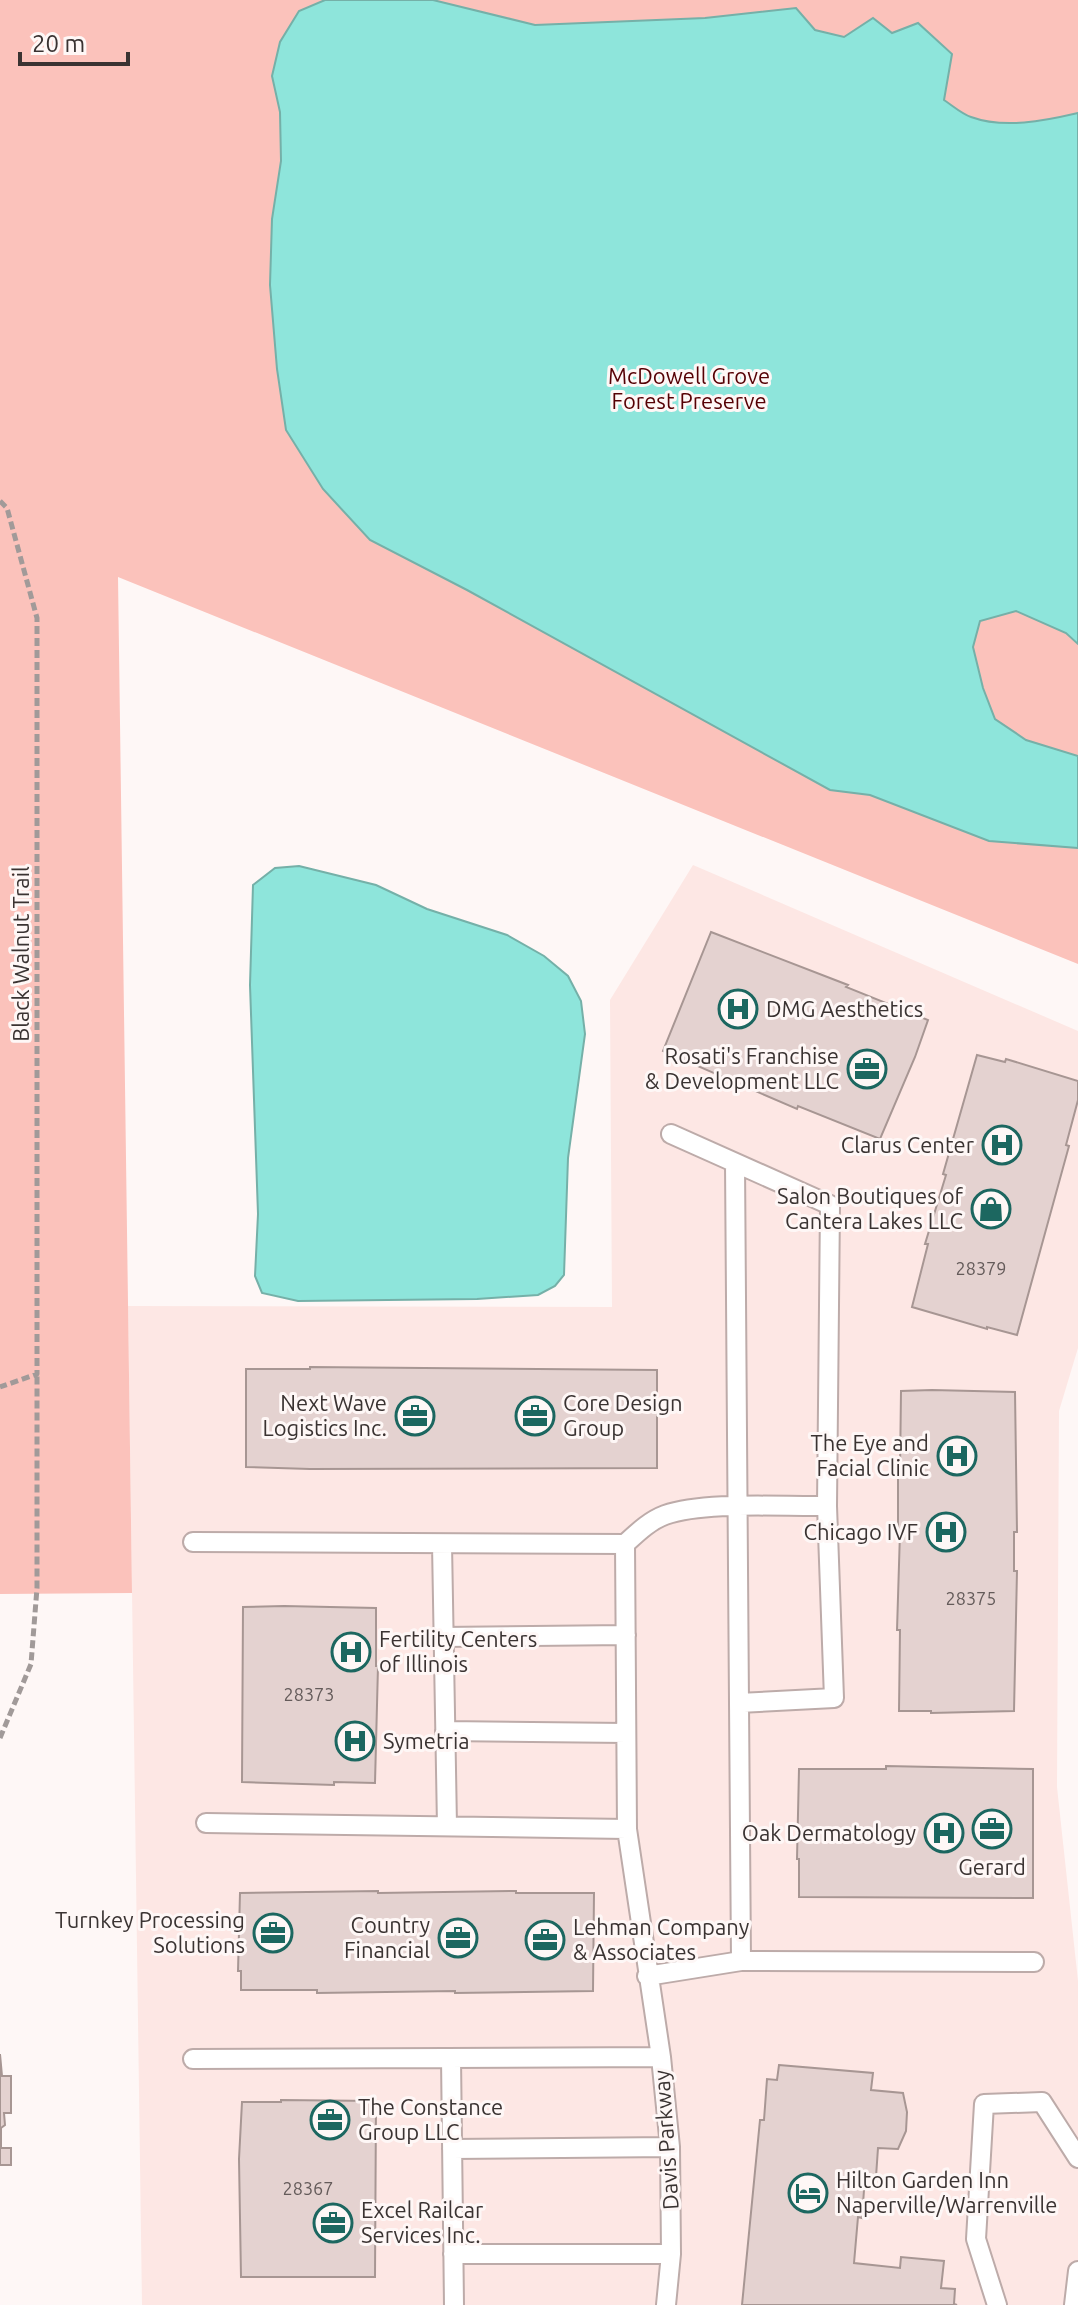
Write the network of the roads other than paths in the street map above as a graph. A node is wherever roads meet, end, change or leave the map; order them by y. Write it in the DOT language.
graph roads {
  1 [pos="671,1134"];
  2 [pos="735,1163"];
  3 [pos="827,1506"];
  4 [pos="736,1508"];
  5 [pos="193,1542"];
  6 [pos="442,1544"];
  7 [pos="625,1544"];
  8 [pos="626,1635"];
  9 [pos="443,1637"];
  10 [pos="739,1703"];
  11 [pos="445,1731"];
  12 [pos="626,1733"];
  13 [pos="206,1823"];
  14 [pos="447,1826"];
  15 [pos="627,1829"];
  16 [pos="741,1961"];
  17 [pos="1034,1962"];
  18 [pos="647,1976"];
  19 [pos="661,2057"];
  20 [pos="451,2058"];
  21 [pos="193,2059"];
  22 [pos="670,2147"];
  23 [pos="452,2149"];
  24 [pos="1078,2158"];
  25 [pos="453,2254"];
  26 [pos="671,2254"];
  27 [pos="1078,2271"];
  28 [pos="454,2305"];
  29 [pos="666,2305"];
  30 [pos="997,2305"];
  31 [pos="1074,2305"];
  1 -- 2 [label="lane"];
  2 -- 3 [label="lane"];
  2 -- 4 [label="lane"];
  3 -- 4 [label="lane"];
  3 -- 10 [label="lane"];
  4 -- 7 [label="lane"];
  4 -- 10 [label="lane"];
  5 -- 6 [label="lane"];
  6 -- 7 [label="lane"];
  6 -- 9 [label="lane"];
  7 -- 8 [label="lane, Davis Parkway"];
  8 -- 9 [label="lane"];
  8 -- 12 [label="lane, Davis Parkway"];
  9 -- 11 [label="lane"];
  10 -- 16 [label="lane"];
  11 -- 12 [label="lane"];
  11 -- 14 [label="lane"];
  12 -- 15 [label="lane, Davis Parkway"];
  13 -- 14 [label="lane"];
  14 -- 15 [label="lane"];
  15 -- 18 [label="lane, Davis Parkway"];
  16 -- 17 [label="lane"];
  16 -- 18 [label="lane"];
  18 -- 19 [label="lane, Davis Parkway"];
  19 -- 20 [label="lane"];
  19 -- 22 [label="lane, Davis Parkway"];
  20 -- 21 [label="lane"];
  20 -- 23 [label="lane"];
  22 -- 23 [label="lane"];
  22 -- 26 [label="lane, Davis Parkway"];
  23 -- 25 [label="lane"];
  24 -- 30 [label="lane"];
  25 -- 26 [label="lane"];
  25 -- 28 [label="lane"];
  26 -- 29 [label="lane, Davis Parkway"];
  27 -- 31 [label="lane"];
}
